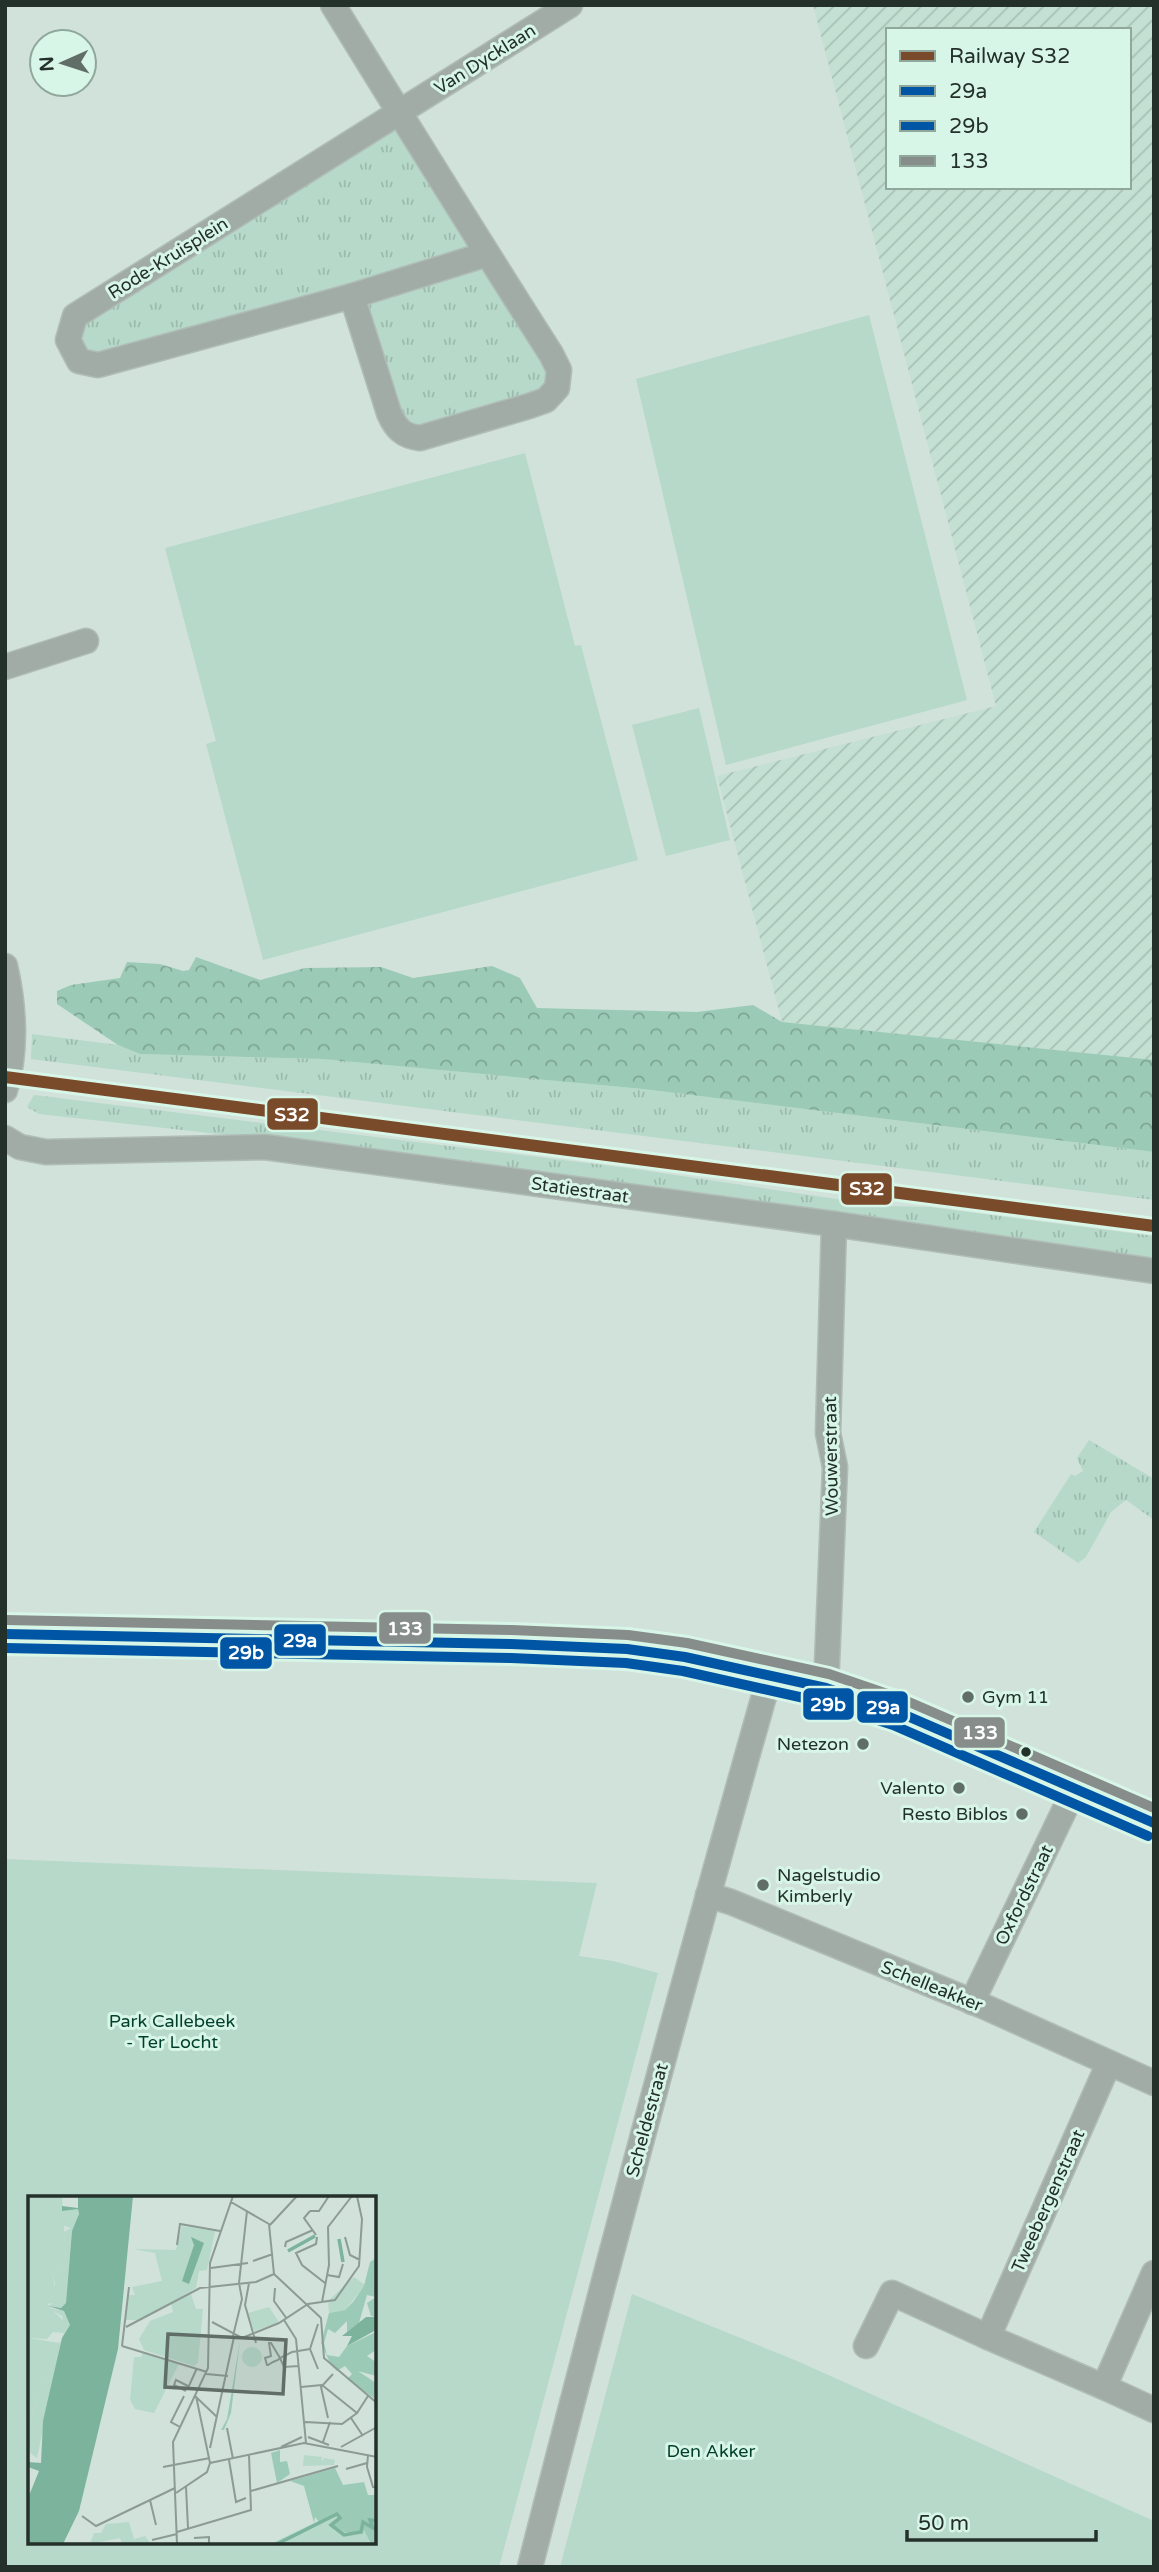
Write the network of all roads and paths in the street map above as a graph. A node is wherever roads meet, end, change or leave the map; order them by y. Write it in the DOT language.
graph roads {
  1 [pos="333,5"];
  2 [pos="570,5"];
  3 [pos="399,112"];
  4 [pos="487,254"];
  5 [pos="352,296"];
  6 [pos="86,641"];
  7 [pos="5,667"];
  8 [pos="5,966"];
  9 [pos="5,1090"];
  10 [pos="5,1138"];
  11 [pos="834,1224"];
  12 [pos="1154,1271"];
  13 [pos="5,1634"];
  14 [pos="770,1675"];
  15 [pos="827,1688"];
  16 [pos="1075,1788"];
  17 [pos="1154,1823"];
  18 [pos="708,1895"];
  19 [pos="972,2002"];
  20 [pos="1108,2065"];
  21 [pos="1154,2083"];
  22 [pos="1154,2273"];
  23 [pos="988,2337"];
  24 [pos="866,2346"];
  25 [pos="1104,2387"];
  26 [pos="1154,2410"];
  27 [pos="530,2567"];
  1 -- 3 [label="street"];
  2 -- 3 [label="street, Van Dycklaan"];
  3 -- 4 [label="street"];
  3 -- 5 [label="street, Rode-Kruisplein"];
  4 -- 5 [label="street, Rode-Kruisplein"];
  4 -- 5 [label="street"];
  6 -- 7 [label="street"];
  8 -- 9 [label="street"];
  10 -- 11 [label="street, Statiestraat"];
  11 -- 12 [label="street, Statiestraat"];
  11 -- 15 [label="street, Wouwerstraat"];
  13 -- 14 [label="main road"];
  14 -- 15 [label="main road"];
  14 -- 18 [label="street, Scheldestraat"];
  15 -- 16 [label="main road"];
  16 -- 17 [label="main road"];
  16 -- 19 [label="street, Oxfordstraat"];
  18 -- 19 [label="street, Schelleakker"];
  18 -- 27 [label="street, Scheldestraat"];
  19 -- 20 [label="street, Schelleakker"];
  20 -- 21 [label="street, Schelleakker"];
  20 -- 23 [label="street, Tweebergenstraat"];
  22 -- 25 [label="street"];
  23 -- 24 [label="street"];
  23 -- 25 [label="street"];
  25 -- 26 [label="street"];
}
